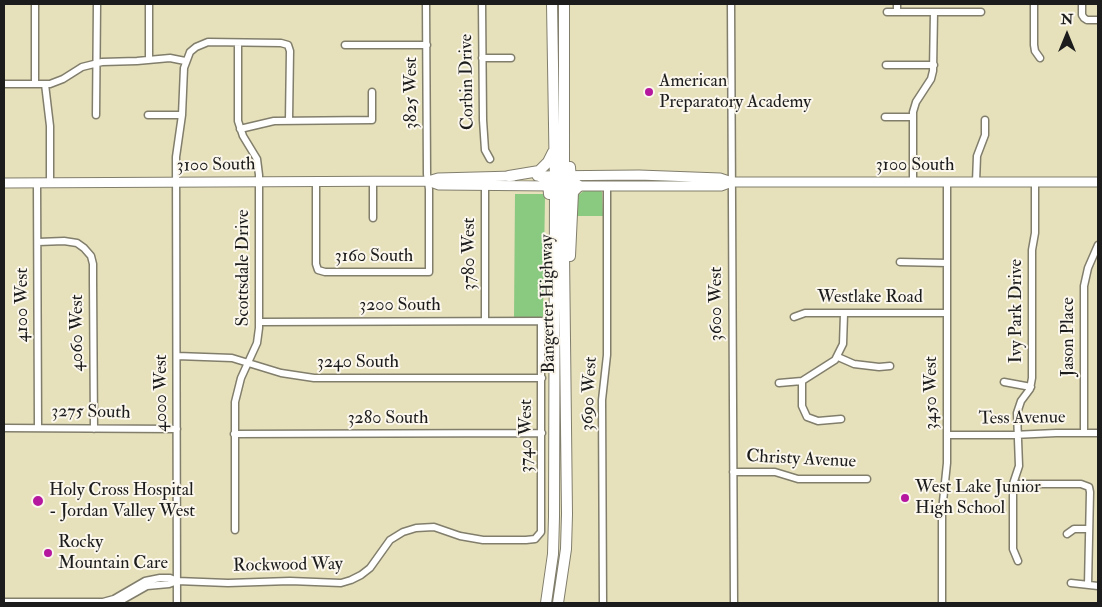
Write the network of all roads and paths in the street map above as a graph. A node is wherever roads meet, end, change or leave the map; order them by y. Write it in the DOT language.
graph roads {
  1 [pos="35,4"];
  2 [pos="97,4"];
  3 [pos="149,4"];
  4 [pos="426,4"];
  5 [pos="482,4"];
  6 [pos="552,4"];
  7 [pos="558,4"];
  8 [pos="564,4"];
  9 [pos="731,4"];
  10 [pos="897,4"];
  11 [pos="1034,4"];
  12 [pos="1082,4"];
  13 [pos="887,12"];
  14 [pos="897,12"];
  15 [pos="934,12"];
  16 [pos="981,12"];
  17 [pos="1098,20"];
  18 [pos="564,33"];
  19 [pos="238,43"];
  20 [pos="345,45"];
  21 [pos="426,45"];
  22 [pos="482,58"];
  23 [pos="511,58"];
  24 [pos="1040,58"];
  25 [pos="149,60"];
  26 [pos="185,61"];
  27 [pos="96,63"];
  28 [pos="886,65"];
  29 [pos="934,65"];
  30 [pos="4,84"];
  31 [pos="35,84"];
  32 [pos="45,84"];
  33 [pos="372,92"];
  34 [pos="96,115"];
  35 [pos="148,115"];
  36 [pos="182,115"];
  37 [pos="885,117"];
  38 [pos="913,117"];
  39 [pos="289,120"];
  40 [pos="985,120"];
  41 [pos="240,129"];
  42 [pos="554,148"];
  43 [pos="490,159"];
  44 [pos="509,176"];
  45 [pos="540,176"];
  46 [pos="316,181"];
  47 [pos="373,181"];
  48 [pos="428,181"];
  49 [pos="559,181"];
  50 [pos="260,182"];
  51 [pos="732,182"];
  52 [pos="913,182"];
  53 [pos="947,182"];
  54 [pos="976,182"];
  55 [pos="1034,182"];
  56 [pos="1098,182"];
  57 [pos="4,183"];
  58 [pos="37,183"];
  59 [pos="50,183"];
  60 [pos="176,183"];
  61 [pos="485,186"];
  62 [pos="579,186"];
  63 [pos="607,186"];
  64 [pos="373,218"];
  65 [pos="38,242"];
  66 [pos="1098,244"];
  67 [pos="900,262"];
  68 [pos="947,263"];
  69 [pos="429,272"];
  70 [pos="565,290"];
  71 [pos="947,313"];
  72 [pos="844,314"];
  73 [pos="794,317"];
  74 [pos="485,321"];
  75 [pos="541,321"];
  76 [pos="259,322"];
  77 [pos="555,334"];
  78 [pos="177,356"];
  79 [pos="838,357"];
  80 [pos="248,362"];
  81 [pos="890,366"];
  82 [pos="542,378"];
  83 [pos="802,381"];
  84 [pos="1004,382"];
  85 [pos="778,383"];
  86 [pos="1031,386"];
  87 [pos="841,419"];
  88 [pos="566,421"];
  89 [pos="38,427"];
  90 [pos="4,428"];
  91 [pos="94,429"];
  92 [pos="177,429"];
  93 [pos="542,433"];
  94 [pos="1084,433"];
  95 [pos="1098,433"];
  96 [pos="234,434"];
  97 [pos="947,435"];
  98 [pos="1017,435"];
  99 [pos="733,472"];
  100 [pos="867,479"];
  101 [pos="1013,484"];
  102 [pos="1089,529"];
  103 [pos="234,530"];
  104 [pos="1067,534"];
  105 [pos="526,540"];
  106 [pos="1018,561"];
  107 [pos="177,581"];
  108 [pos="550,582"];
  109 [pos="1071,584"];
  110 [pos="1088,585"];
  111 [pos="1098,586"];
  112 [pos="4,602"];
  113 [pos="558,602"];
  114 [pos="117,603"];
  115 [pos="177,603"];
  116 [pos="546,603"];
  117 [pos="603,603"];
  118 [pos="734,603"];
  119 [pos="942,603"];
  1 -- 31 [label="street"];
  2 -- 27 [label="street"];
  3 -- 25 [label="street"];
  4 -- 21 [label="street, 3825 West"];
  5 -- 22 [label="street, Corbin Drive"];
  6 -- 42 [label="highway, Bangerter Highway"];
  7 -- 18 [label="highway"];
  8 -- 18 [label="highway"];
  9 -- 51 [label="street, 3600 West"];
  10 -- 14 [label="street"];
  11 -- 24 [label="street"];
  12 -- 17 [label="street"];
  13 -- 14 [label="street"];
  14 -- 15 [label="street"];
  15 -- 16 [label="street"];
  15 -- 29 [label="street"];
  18 -- 49 [label="highway"];
  19 -- 26 [label="street"];
  19 -- 39 [label="street"];
  19 -- 41 [label="street"];
  20 -- 21 [label="street"];
  21 -- 48 [label="street, 3825 West"];
  22 -- 23 [label="street"];
  22 -- 43 [label="street, Corbin Drive"];
  25 -- 26 [label="street"];
  25 -- 27 [label="street"];
  26 -- 36 [label="street, 4000 West"];
  27 -- 32 [label="street"];
  27 -- 34 [label="street"];
  28 -- 29 [label="street"];
  29 -- 38 [label="street"];
  30 -- 31 [label="street"];
  31 -- 32 [label="street"];
  32 -- 59 [label="street"];
  33 -- 39 [label="street"];
  35 -- 36 [label="street"];
  36 -- 60 [label="street, 4000 West"];
  37 -- 38 [label="street"];
  38 -- 52 [label="street"];
  39 -- 41 [label="street"];
  40 -- 54 [label="street"];
  41 -- 50 [label="street, Scottsdale Drive"];
  42 -- 44 [label="highway"];
  42 -- 49 [label="highway, Bangerter Highway"];
  44 -- 45 [label="main road, 3100 South"];
  44 -- 48 [label="main road, 3100 South"];
  45 -- 49 [label="highway"];
  46 -- 47 [label="main road, 3100 South"];
  46 -- 50 [label="main road, 3100 South"];
  46 -- 69 [label="street, 3160 South"];
  47 -- 48 [label="main road, 3100 South"];
  47 -- 64 [label="street"];
  48 -- 61 [label="main road, 3100 South"];
  48 -- 69 [label="street, 3825 West"];
  49 -- 51 [label="main road, 3100 South"];
  49 -- 61 [label="main road, 3100 South"];
  49 -- 62 [label="highway"];
  49 -- 70 [label="highway, Bangerter Highway"];
  49 -- 77 [label="highway, Bangerter Highway"];
  50 -- 60 [label="main road, 3100 South"];
  50 -- 76 [label="street, Scottsdale Drive"];
  51 -- 52 [label="main road, 3100 South"];
  51 -- 63 [label="main road, 3100 South"];
  51 -- 99 [label="street, 3600 West"];
  52 -- 53 [label="main road, 3100 South"];
  53 -- 54 [label="main road, 3100 South"];
  53 -- 68 [label="street, 3450 West"];
  54 -- 55 [label="main road, 3100 South"];
  55 -- 56 [label="main road, 3100 South"];
  55 -- 86 [label="street, Ivy Park Drive"];
  57 -- 58 [label="main road, 3100 South"];
  58 -- 59 [label="main road, 3100 South"];
  58 -- 65 [label="street, 4100 West"];
  59 -- 60 [label="main road, 3100 South"];
  60 -- 78 [label="street, 4000 West"];
  61 -- 74 [label="street, 3780 West"];
  62 -- 63 [label="main road, 3100 South"];
  62 -- 70 [label="highway"];
  63 -- 117 [label="street, 3690 West"];
  65 -- 89 [label="street, 4100 West"];
  65 -- 91 [label="street, 4060 West"];
  66 -- 94 [label="street, Jason Place"];
  67 -- 68 [label="street"];
  68 -- 71 [label="street, 3450 West"];
  70 -- 88 [label="highway, Bangerter Highway"];
  71 -- 72 [label="street, Westlake Road"];
  71 -- 97 [label="street, 3450 West"];
  72 -- 73 [label="street, Westlake Road"];
  72 -- 79 [label="street"];
  74 -- 75 [label="street, 3200 South"];
  74 -- 76 [label="street, 3200 South"];
  75 -- 82 [label="street, 3740 West"];
  76 -- 80 [label="street, Scottsdale Drive"];
  77 -- 88 [label="highway"];
  77 -- 108 [label="highway, Bangerter Highway"];
  78 -- 80 [label="street, 3240 South"];
  78 -- 92 [label="street, 4000 West"];
  79 -- 81 [label="street"];
  79 -- 83 [label="street"];
  80 -- 82 [label="street, 3240 South"];
  80 -- 96 [label="street, Scottsdale Drive"];
  82 -- 93 [label="street, 3740 West"];
  83 -- 85 [label="street"];
  83 -- 87 [label="street"];
  84 -- 86 [label="street"];
  86 -- 98 [label="street, Ivy Park Drive"];
  88 -- 113 [label="highway, Bangerter Highway"];
  89 -- 90 [label="street, 3275 South"];
  89 -- 91 [label="street, 3275 South"];
  91 -- 92 [label="street, 3275 South"];
  92 -- 107 [label="street, 4000 West"];
  93 -- 96 [label="street, 3280 South"];
  93 -- 105 [label="street, 3740 West"];
  94 -- 95 [label="street, Tess Avenue"];
  94 -- 98 [label="street, Tess Avenue"];
  96 -- 103 [label="street, Scottsdale Drive"];
  97 -- 98 [label="street, Tess Avenue"];
  97 -- 119 [label="street, 3450 West"];
  98 -- 101 [label="street, Ivy Park Drive"];
  99 -- 100 [label="street, Christy Avenue"];
  99 -- 118 [label="street, 3600 West"];
  101 -- 102 [label="street"];
  101 -- 106 [label="street, Ivy Park Drive"];
  102 -- 104 [label="street"];
  102 -- 110 [label="street"];
  105 -- 107 [label="street, Rockwood Way"];
  107 -- 112 [label="street"];
  107 -- 114 [label="street"];
  107 -- 115 [label="street, 4000 West"];
  108 -- 113 [label="highway"];
  108 -- 116 [label="highway, Bangerter Highway"];
  109 -- 110 [label="street"];
  110 -- 111 [label="street"];
}
